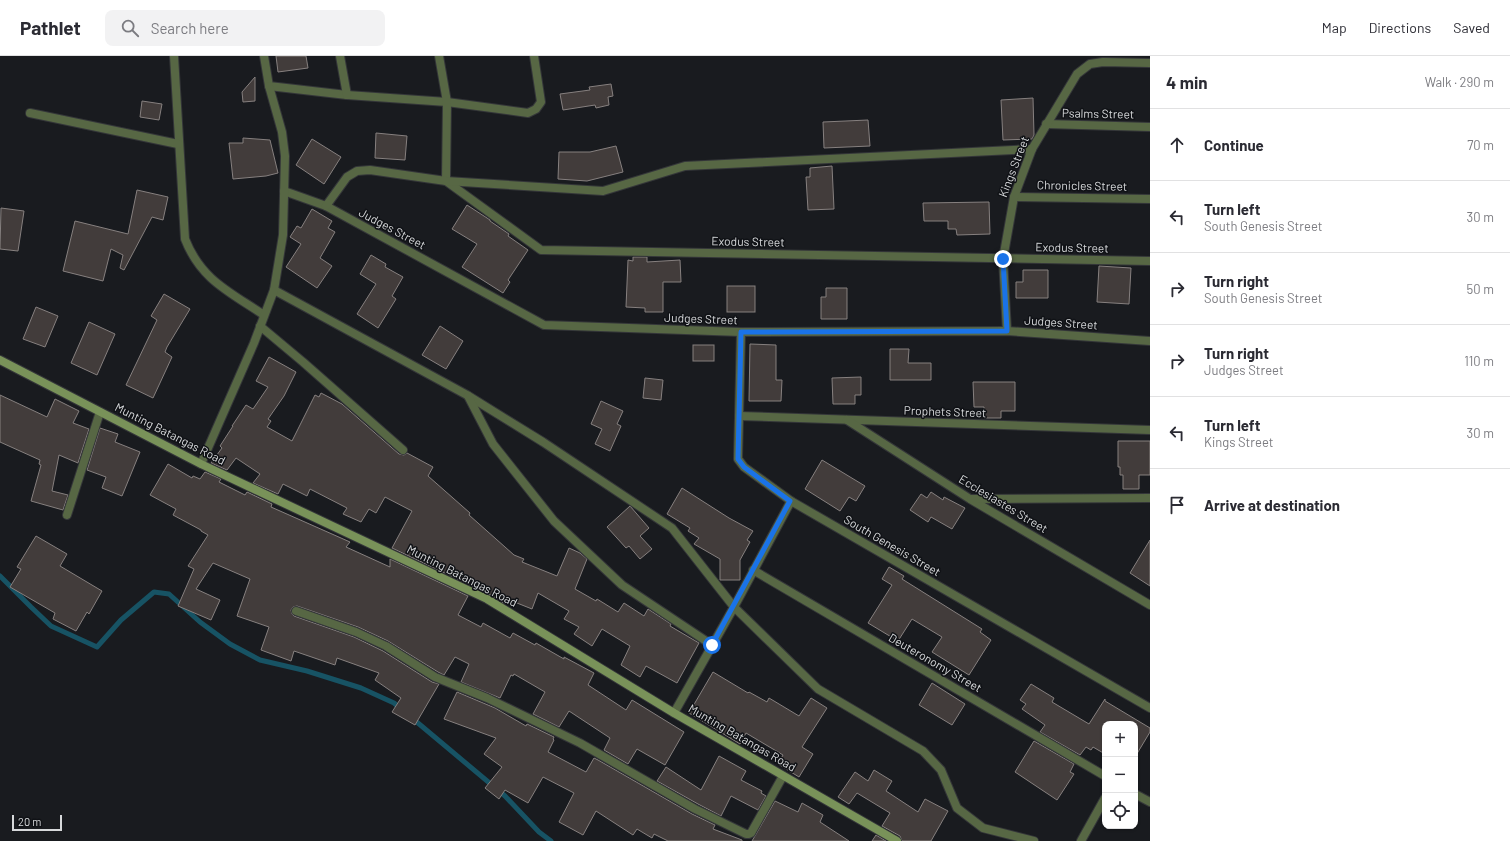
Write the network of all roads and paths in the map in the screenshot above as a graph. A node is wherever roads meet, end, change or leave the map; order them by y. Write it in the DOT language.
graph roads {
  1 [pos="174,56"];
  2 [pos="264,56"];
  3 [pos="340,56"];
  4 [pos="439,56"];
  5 [pos="534,56"];
  6 [pos="1150,63"];
  7 [pos="269,86"];
  8 [pos="347,95"];
  9 [pos="446,102"];
  10 [pos="30,113"];
  11 [pos="1046,124"];
  12 [pos="1150,127"];
  13 [pos="178,144"];
  14 [pos="1032,149"];
  15 [pos="446,181"];
  16 [pos="284,191"];
  17 [pos="1014,197"];
  18 [pos="1150,199"];
  19 [pos="326,206"];
  20 [pos="1003,259"];
  21 [pos="1150,261"];
  22 [pos="274,290"];
  23 [pos="264,315"];
  24 [pos="260,326"];
  25 [pos="1007,331"];
  26 [pos="741,332"];
  27 [pos="1150,341"];
  28 [pos="0,360"];
  29 [pos="467,395"];
  30 [pos="100,412"];
  31 [pos="739,416"];
  32 [pos="846,420"];
  33 [pos="1150,430"];
  34 [pos="403,450"];
  35 [pos="201,464"];
  36 [pos="1150,498"];
  37 [pos="970,499"];
  38 [pos="790,501"];
  39 [pos="67,516"];
  40 [pos="753,570"];
  41 [pos="1150,605"];
  42 [pos="734,607"];
  43 [pos="296,610"];
  44 [pos="712,645"];
  45 [pos="1150,708"];
  46 [pos="674,713"];
  47 [pos="1102,774"];
  48 [pos="782,776"];
  49 [pos="1138,796"];
  50 [pos="1150,802"];
  51 [pos="1102,803"];
  52 [pos="897,841"];
  53 [pos="1034,841"];
  54 [pos="1081,841"];
  1 -- 13 [label="street"];
  2 -- 7 [label="street"];
  3 -- 8 [label="street"];
  4 -- 9 [label="street"];
  5 -- 9 [label="street"];
  6 -- 11 [label="street, Kings Street"];
  7 -- 8 [label="street"];
  7 -- 16 [label="street"];
  8 -- 9 [label="street"];
  9 -- 15 [label="street"];
  10 -- 13 [label="street"];
  11 -- 12 [label="street, Psalms Street"];
  11 -- 14 [label="street, Kings Street"];
  13 -- 23 [label="street"];
  14 -- 15 [label="street"];
  14 -- 17 [label="street, Kings Street"];
  15 -- 19 [label="street"];
  15 -- 20 [label="street, Exodus Street"];
  16 -- 19 [label="street, Judges Street"];
  16 -- 22 [label="street"];
  17 -- 18 [label="street, Chronicles Street"];
  17 -- 20 [label="street, Kings Street"];
  19 -- 26 [label="street, Judges Street"];
  20 -- 21 [label="street, Exodus Street"];
  20 -- 25 [label="street, Kings Street"];
  22 -- 23 [label="street"];
  22 -- 29 [label="street"];
  23 -- 24 [label="street"];
  24 -- 34 [label="street"];
  24 -- 35 [label="street"];
  25 -- 26 [label="street, Judges Street"];
  25 -- 27 [label="street, Judges Street"];
  26 -- 31 [label="street, South Genesis Street"];
  28 -- 30 [label="street, Munting Batangas Road"];
  29 -- 42 [label="street"];
  29 -- 44 [label="street"];
  30 -- 35 [label="street, Munting Batangas Road"];
  30 -- 39 [label="street"];
  31 -- 32 [label="street, Prophets Street"];
  31 -- 38 [label="street, South Genesis Street"];
  32 -- 33 [label="street, Prophets Street"];
  32 -- 37 [label="street, Ecclesiastes Street"];
  35 -- 46 [label="street, Munting Batangas Road"];
  36 -- 37 [label="street"];
  37 -- 41 [label="street, Ecclesiastes Street"];
  38 -- 40 [label="street"];
  38 -- 45 [label="street, South Genesis Street"];
  40 -- 42 [label="street"];
  40 -- 47 [label="street, Deuteronomy Street"];
  42 -- 44 [label="street"];
  42 -- 53 [label="street"];
  43 -- 48 [label="street"];
  44 -- 46 [label="street"];
  46 -- 48 [label="street, Munting Batangas Road"];
  48 -- 52 [label="street, Munting Batangas Road"];
  49 -- 50 [label="street"];
  51 -- 54 [label="street"];
}
